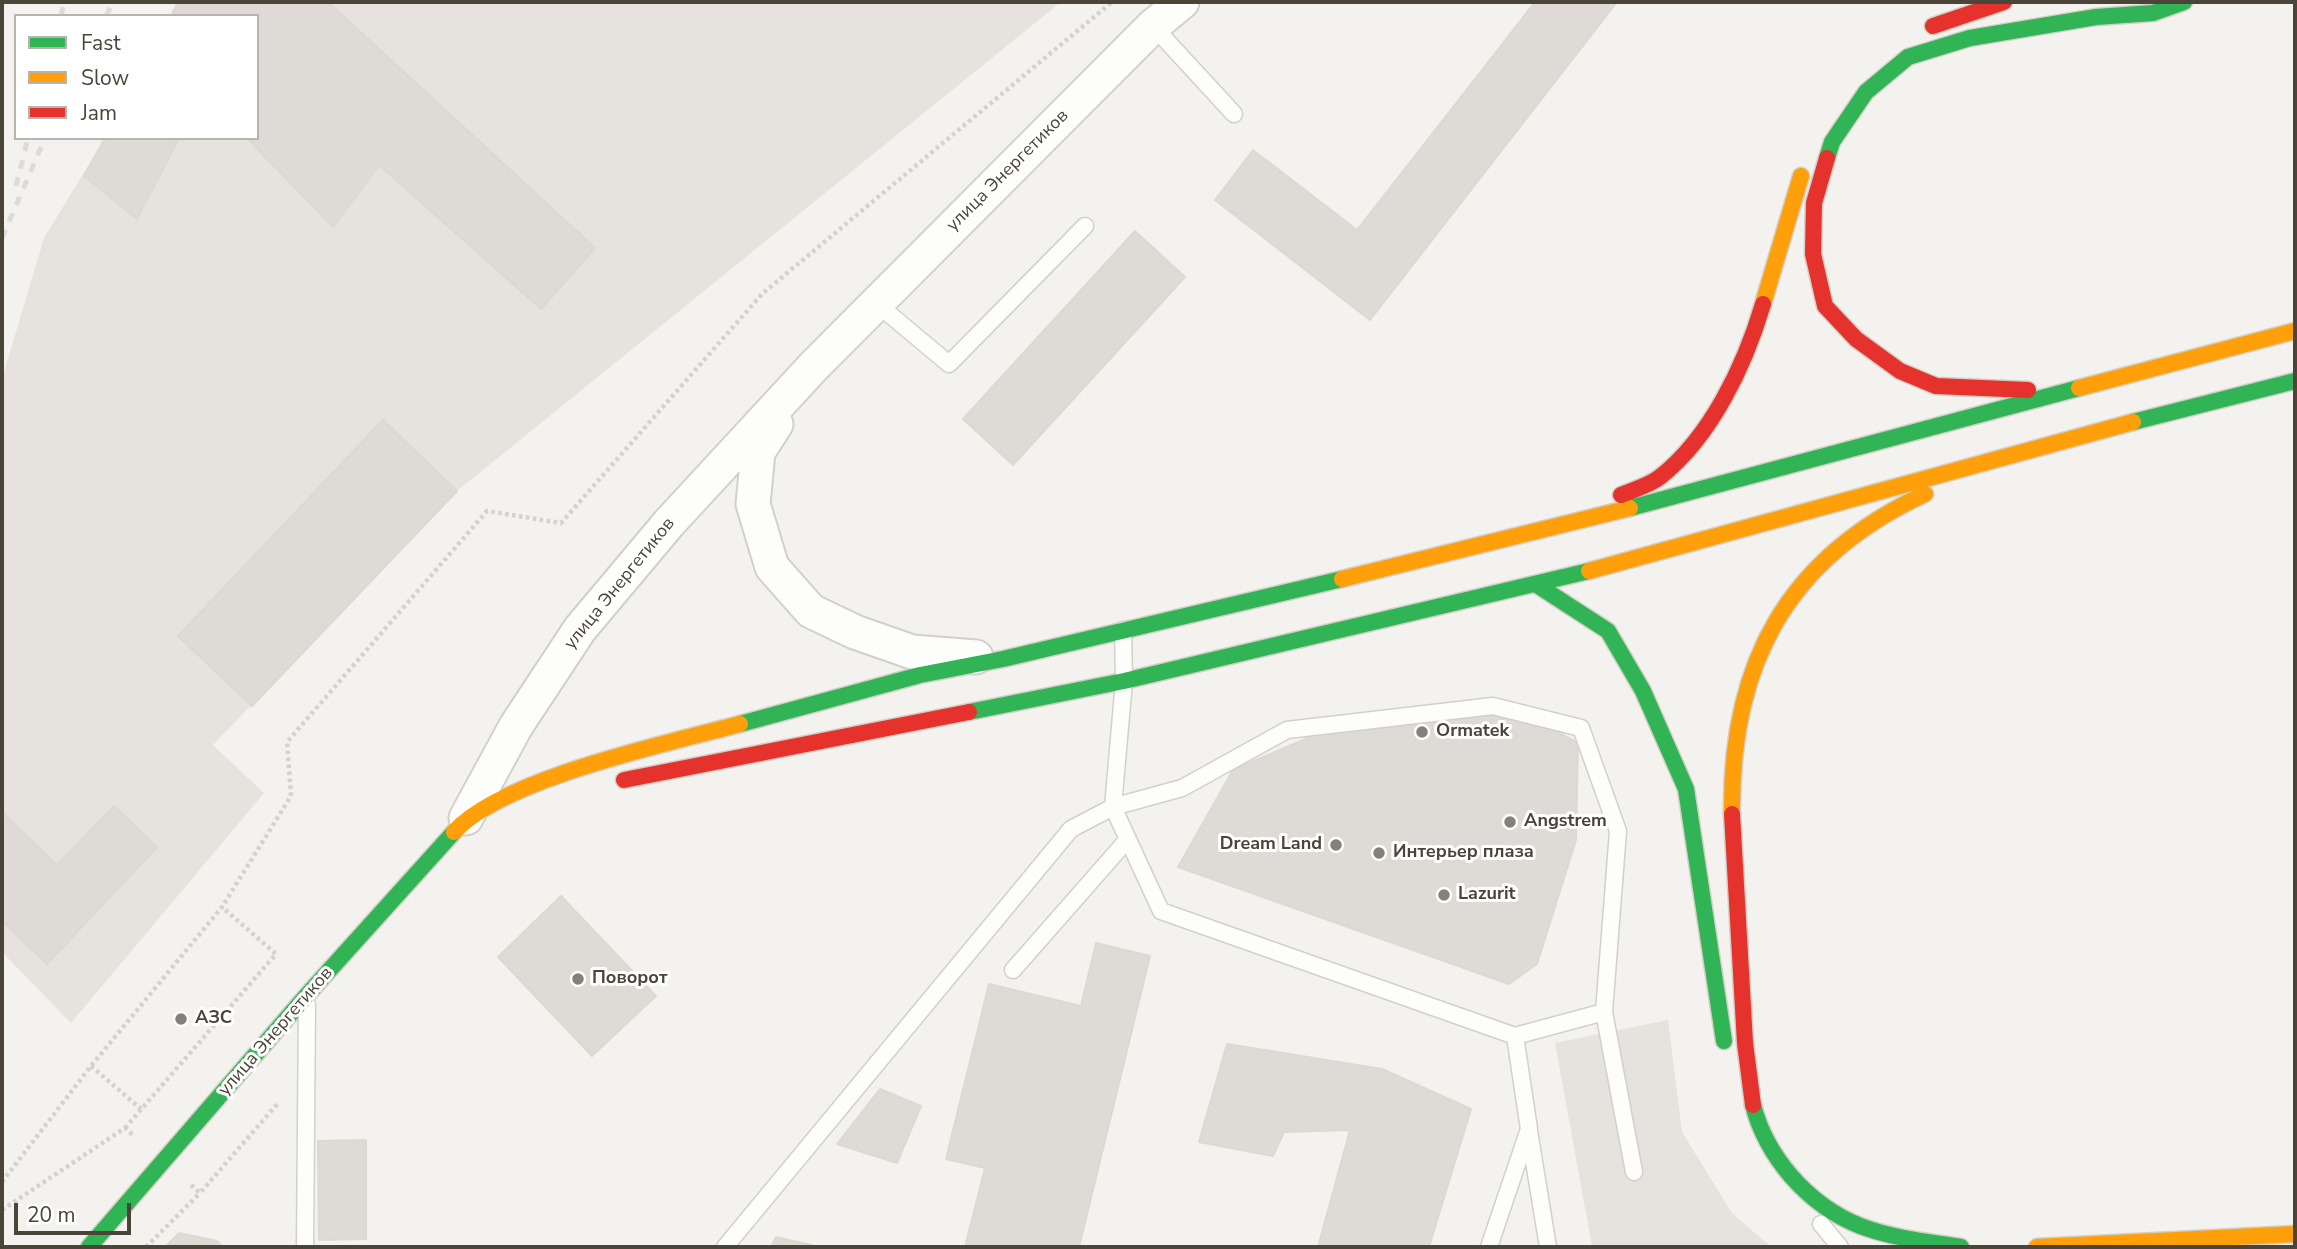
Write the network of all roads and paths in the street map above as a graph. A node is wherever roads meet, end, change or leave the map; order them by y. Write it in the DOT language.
graph roads {
  1 [pos="1112,2"];
  2 [pos="1182,2"];
  3 [pos="2004,2"];
  4 [pos="2184,2"];
  5 [pos="1153,26"];
  6 [pos="1847,90"];
  7 [pos="1234,114"];
  8 [pos="1826,121"];
  9 [pos="1085,226"];
  10 [pos="876,303"];
  11 [pos="2295,331"];
  12 [pos="814,366"];
  13 [pos="2295,380"];
  14 [pos="2072,390"];
  15 [pos="2017,452"];
  16 [pos="1529,535"];
  17 [pos="1537,585"];
  18 [pos="1123,631"];
  19 [pos="1003,659"];
  20 [pos="1124,681"];
  21 [pos="606,783"];
  22 [pos="554,795"];
  23 [pos="1113,807"];
  24 [pos="466,818"];
  25 [pos="1128,839"];
  26 [pos="222,907"];
  27 [pos="1013,970"];
  28 [pos="307,995"];
  29 [pos="1604,1012"];
  30 [pos="1515,1036"];
  31 [pos="1727,1061"];
  32 [pos="91,1066"];
  33 [pos="141,1109"];
  34 [pos="1738,1113"];
  35 [pos="125,1128"];
  36 [pos="1529,1129"];
  37 [pos="1634,1172"];
  38 [pos="2,1182"];
  39 [pos="200,1193"];
  40 [pos="1821,1224"];
  41 [pos="2295,1234"];
  42 [pos="89,1247"];
  43 [pos="146,1247"];
  44 [pos="305,1247"];
  45 [pos="725,1247"];
  46 [pos="1489,1247"];
  47 [pos="1548,1247"];
  48 [pos="1840,1247"];
  49 [pos="1878,1247"];
  50 [pos="1961,1247"];
  51 [pos="2037,1247"];
  1 -- 26 [label="path"];
  2 -- 5 [label="street, улица Энергетиков"];
  3 -- 6 [label="main road"];
  4 -- 14 [label="main road"];
  5 -- 7 [label="lane"];
  5 -- 10 [label="street, улица Энергетиков"];
  8 -- 16 [label="main road"];
  9 -- 10 [label="lane"];
  10 -- 12 [label="street, улица Энергетиков"];
  11 -- 14 [label="main road"];
  12 -- 19 [label="street"];
  12 -- 24 [label="street, улица Энергетиков"];
  13 -- 15 [label="main road"];
  14 -- 16 [label="main road"];
  15 -- 17 [label="main road"];
  15 -- 50 [label="main road"];
  16 -- 18 [label="main road"];
  17 -- 20 [label="main road"];
  17 -- 31 [label="main road"];
  18 -- 19 [label="main road"];
  18 -- 20 [label="lane"];
  19 -- 24 [label="main road"];
  20 -- 21 [label="main road"];
  20 -- 23 [label="lane"];
  22 -- 24 [label="main road"];
  23 -- 25 [label="lane"];
  23 -- 29 [label="lane"];
  23 -- 45 [label="lane"];
  24 -- 28 [label="main road, улица Энергетиков"];
  25 -- 27 [label="lane"];
  25 -- 30 [label="lane"];
  26 -- 32 [label="path"];
  26 -- 33 [label="path"];
  28 -- 42 [label="main road, улица Энергетиков"];
  28 -- 44 [label="lane"];
  29 -- 30 [label="lane"];
  29 -- 37 [label="lane"];
  30 -- 36 [label="lane"];
  32 -- 33 [label="path"];
  32 -- 38 [label="path"];
  33 -- 35 [label="path"];
  34 -- 40 [label="main road"];
  36 -- 46 [label="lane"];
  36 -- 47 [label="lane"];
  39 -- 43 [label="path"];
  40 -- 48 [label="lane"];
  40 -- 49 [label="main road"];
  41 -- 51 [label="main road"];
}
